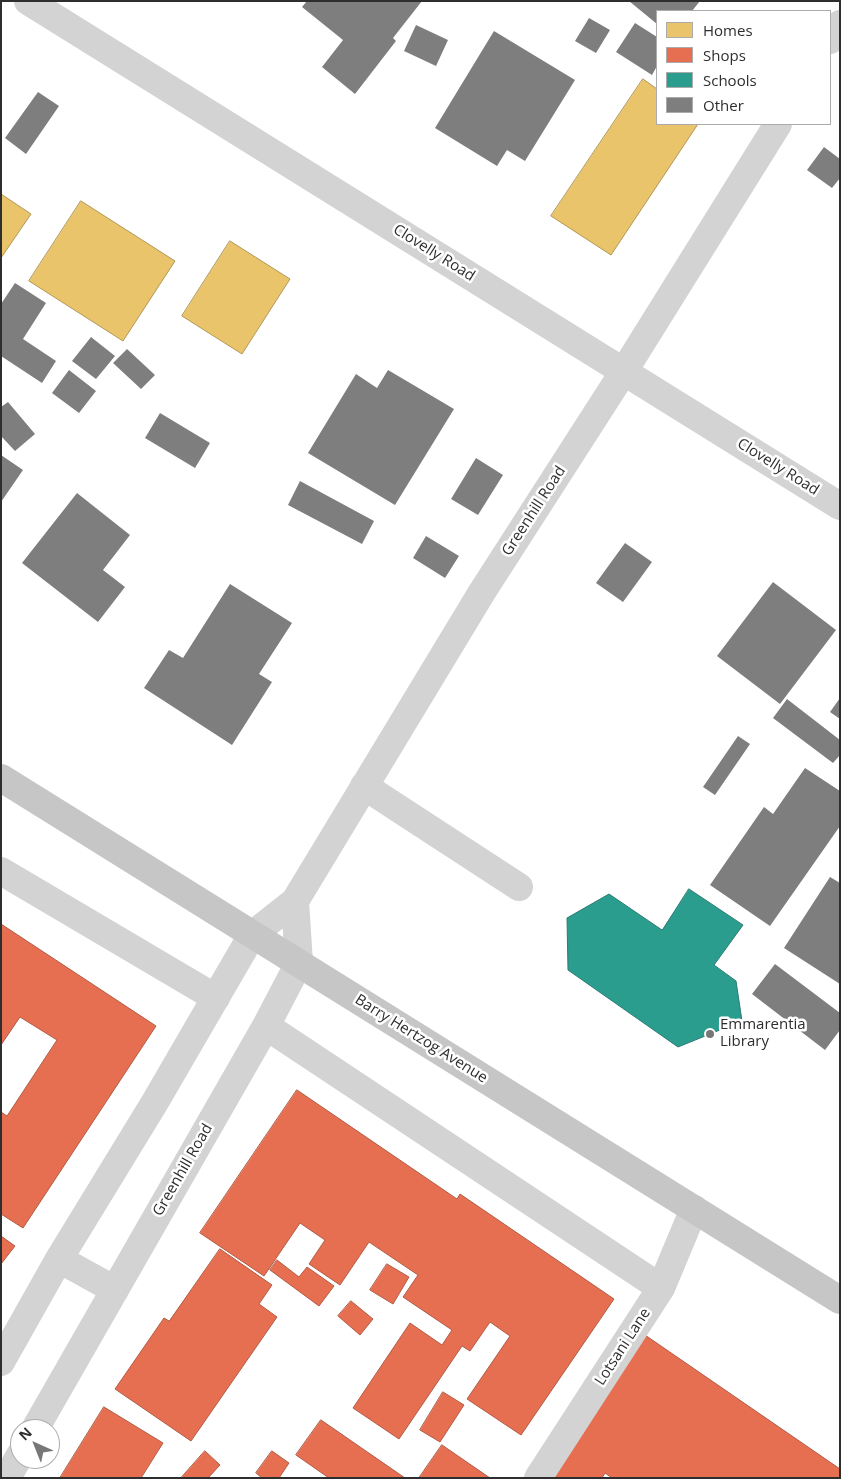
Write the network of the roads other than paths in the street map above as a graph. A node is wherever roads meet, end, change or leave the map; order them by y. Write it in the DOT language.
graph roads {
  1 [pos="28,1"];
  2 [pos="840,24"];
  3 [pos="831,38"];
  4 [pos="777,125"];
  5 [pos="624,371"];
  6 [pos="840,506"];
  7 [pos="1,778"];
  8 [pos="364,786"];
  9 [pos="1,871"];
  10 [pos="519,887"];
  11 [pos="295,901"];
  12 [pos="252,935"];
  13 [pos="299,963"];
  14 [pos="216,998"];
  15 [pos="266,1026"];
  16 [pos="694,1209"];
  17 [pos="59,1259"];
  18 [pos="661,1288"];
  19 [pos="114,1290"];
  20 [pos="840,1300"];
  21 [pos="1,1362"];
  22 [pos="41,1419"];
  23 [pos="538,1478"];
  1 -- 5 [label="street, Clovelly Road"];
  2 -- 3 [label="street"];
  4 -- 5 [label="street, Greenhill Road"];
  5 -- 6 [label="street, Clovelly Road"];
  5 -- 8 [label="street, Greenhill Road"];
  7 -- 12 [label="main road, Barry Hertzog Avenue"];
  8 -- 10 [label="street"];
  8 -- 11 [label="street, Greenhill Road"];
  9 -- 14 [label="street"];
  11 -- 12 [label="street, Greenhill Road"];
  11 -- 13 [label="street"];
  12 -- 13 [label="main road, Barry Hertzog Avenue"];
  12 -- 14 [label="street, Greenhill Road"];
  13 -- 15 [label="street, Greenhill Road"];
  13 -- 16 [label="main road, Barry Hertzog Avenue"];
  14 -- 17 [label="street, Greenhill Road"];
  15 -- 18 [label="street"];
  15 -- 19 [label="street, Greenhill Road"];
  16 -- 18 [label="street, Lotsani Lane"];
  16 -- 20 [label="main road, Barry Hertzog Avenue"];
  17 -- 19 [label="street"];
  17 -- 21 [label="street, Greenhill Road"];
  18 -- 23 [label="street, Lotsani Lane"];
  19 -- 22 [label="street, Greenhill Road"];
}
